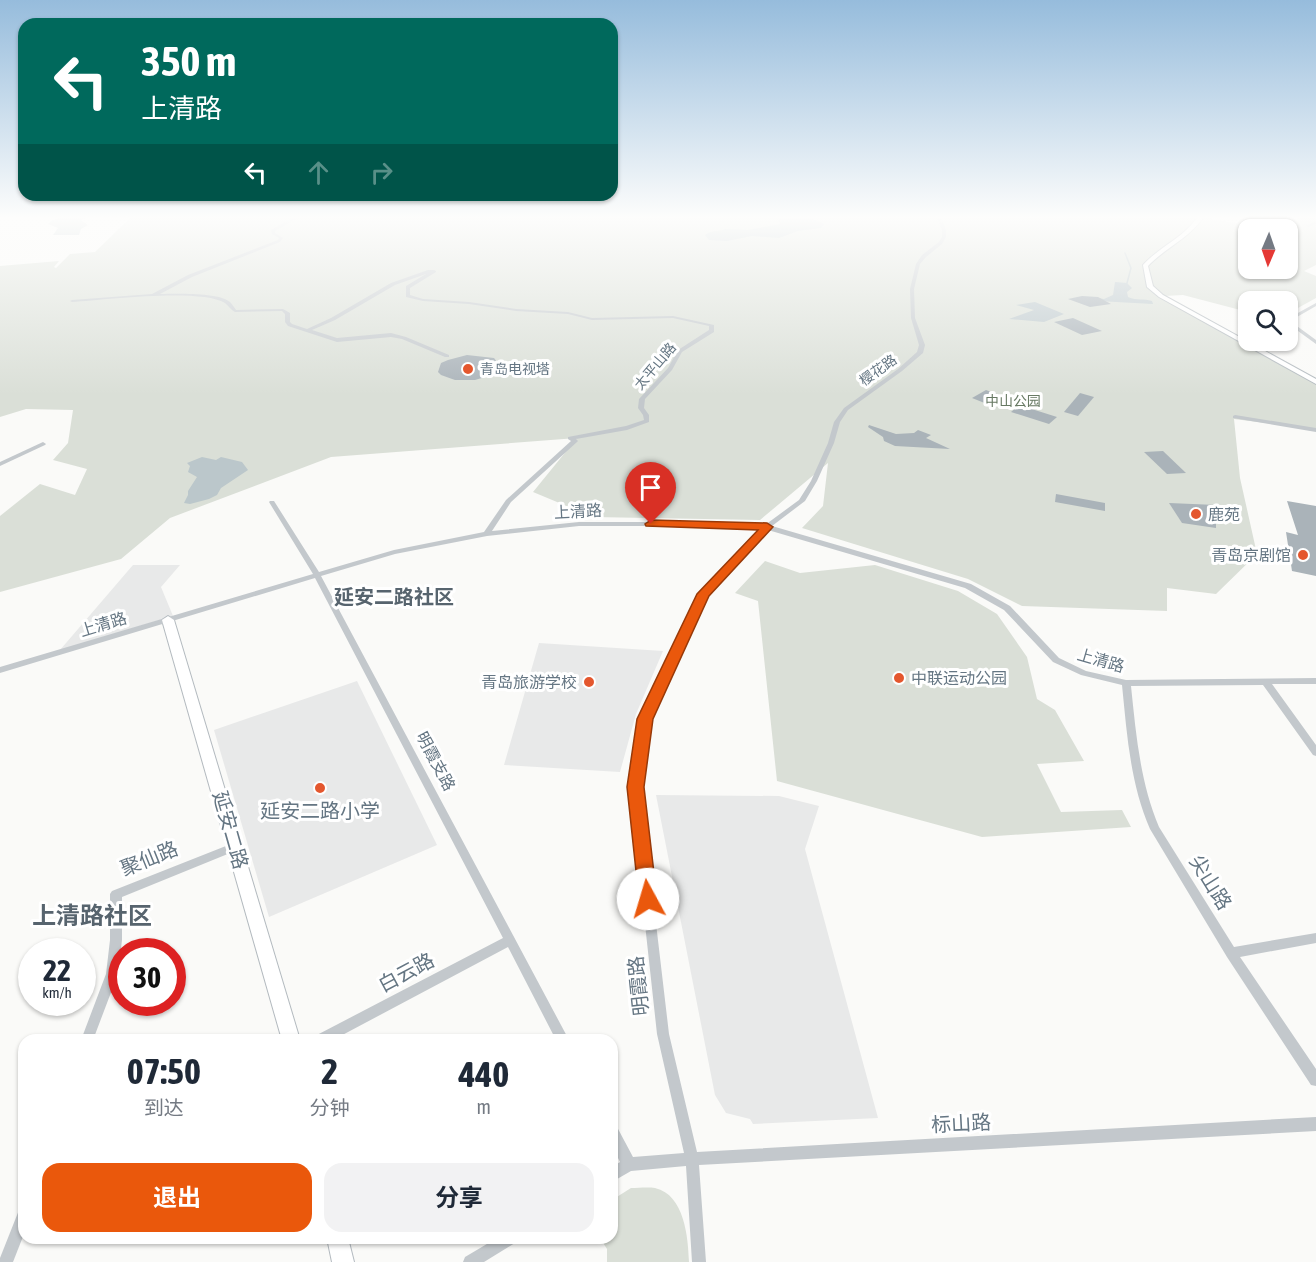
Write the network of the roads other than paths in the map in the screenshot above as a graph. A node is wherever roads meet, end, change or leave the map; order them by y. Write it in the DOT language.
graph roads {
  1 [pos="188,277"];
  2 [pos="413,277"];
  3 [pos="426,277"];
  4 [pos="915,277"];
  5 [pos="1148,277"];
  6 [pos="152,296"];
  7 [pos="72,301"];
  8 [pos="1316,304"];
  9 [pos="307,330"];
  10 [pos="1316,342"];
  11 [pos="447,356"];
  12 [pos="1316,382"];
  13 [pos="1235,417"];
  14 [pos="1316,430"];
  15 [pos="43,444"];
  16 [pos="0,464"];
  17 [pos="273,502"];
  18 [pos="767,527"];
  19 [pos="487,534"];
  20 [pos="317,575"];
  21 [pos="168,620"];
  22 [pos="0,670"];
  23 [pos="1265,681"];
  24 [pos="1316,681"];
  25 [pos="1126,683"];
  26 [pos="1316,752"];
  27 [pos="236,846"];
  28 [pos="1316,938"];
  29 [pos="510,940"];
  30 [pos="1231,953"];
  31 [pos="89,1034"];
  32 [pos="289,1034"];
  33 [pos="330,1034"];
  34 [pos="560,1034"];
  35 [pos="1316,1080"];
  36 [pos="1316,1124"];
  37 [pos="618,1143"];
  38 [pos="692,1159"];
  39 [pos="629,1164"];
  40 [pos="618,1171"];
  41 [pos="18,1231"];
  42 [pos="339,1244"];
  43 [pos="500,1244"];
  44 [pos="8,1257"];
  45 [pos="343,1262"];
  46 [pos="470,1262"];
  47 [pos="699,1262"];
  1 -- 6 [label="street"];
  2 -- 9 [label="street, 太平山路"];
  3 -- 19 [label="street, 太平山路"];
  4 -- 18 [label="street, 樱花路"];
  5 -- 12 [label="main road"];
  6 -- 7 [label="street"];
  6 -- 9 [label="street"];
  8 -- 10 [label="street"];
  9 -- 11 [label="street"];
  13 -- 14 [label="street"];
  15 -- 16 [label="street"];
  17 -- 20 [label="street, 明霞支路"];
  18 -- 19 [label="street, 上清路"];
  18 -- 25 [label="street, 上清路"];
  18 -- 38 [label="street, 明霞路"];
  19 -- 20 [label="street, 上清路"];
  20 -- 21 [label="street, 上清路"];
  20 -- 29 [label="street, 明霞支路"];
  21 -- 22 [label="street, 上清路"];
  21 -- 27 [label="main road, 延安二路"];
  23 -- 24 [label="street, 上清路"];
  23 -- 25 [label="street, 上清路"];
  23 -- 26 [label="street"];
  25 -- 30 [label="street, 尖山路"];
  27 -- 31 [label="street, 聚仙路"];
  27 -- 32 [label="main road, 延安二路"];
  28 -- 30 [label="street"];
  29 -- 33 [label="street, 白云路"];
  29 -- 34 [label="street, 明霞支路"];
  30 -- 35 [label="street, 尖山路"];
  36 -- 38 [label="street, 标山路"];
  37 -- 39 [label="street"];
  38 -- 39 [label="street, 标山路"];
  38 -- 47 [label="street, 明霞路"];
  39 -- 40 [label="street, 标山路"];
  41 -- 44 [label="street"];
  42 -- 45 [label="main road"];
  43 -- 46 [label="street"];
}
